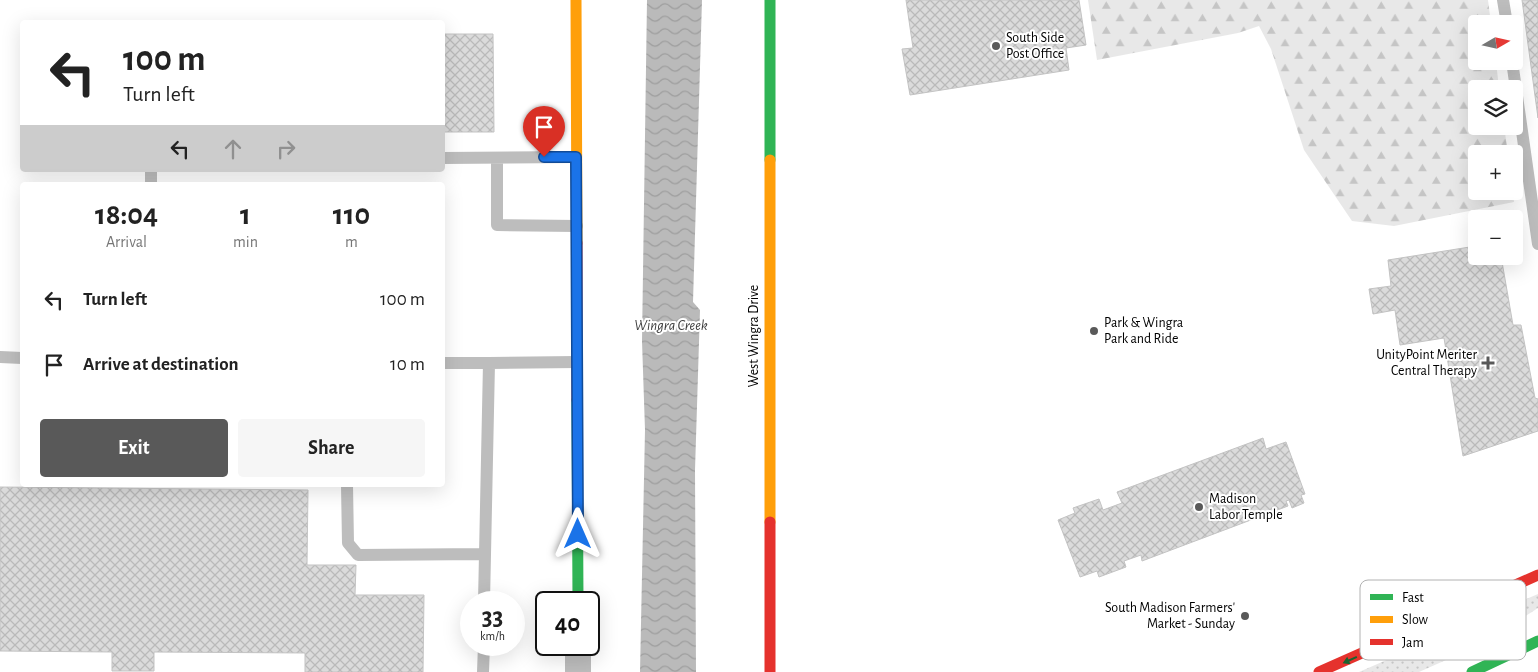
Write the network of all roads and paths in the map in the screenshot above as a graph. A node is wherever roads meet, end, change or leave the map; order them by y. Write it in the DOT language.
graph roads {
  1 [pos="576,0"];
  2 [pos="770,0"];
  3 [pos="1503,0"];
  4 [pos="1506,15"];
  5 [pos="1513,70"];
  6 [pos="576,157"];
  7 [pos="445,158"];
  8 [pos="496,158"];
  9 [pos="577,226"];
  10 [pos="1538,244"];
  11 [pos="0,357"];
  12 [pos="20,358"];
  13 [pos="577,362"];
  14 [pos="445,363"];
  15 [pos="489,363"];
  16 [pos="347,487"];
  17 [pos="484,554"];
  18 [pos="1538,575"];
  19 [pos="1526,581"];
  20 [pos="484,591"];
  21 [pos="578,591"];
  22 [pos="1538,641"];
  23 [pos="1526,647"];
  24 [pos="1360,654"];
  25 [pos="484,656"];
  26 [pos="578,656"];
  27 [pos="1498,660"];
  28 [pos="483,672"];
  29 [pos="578,672"];
  30 [pos="770,672"];
  31 [pos="1318,672"];
  32 [pos="1472,672"];
  1 -- 6 [label="street"];
  2 -- 30 [label="street, West Wingra Drive"];
  3 -- 4 [label="lane"];
  5 -- 10 [label="lane"];
  6 -- 8 [label="lane"];
  6 -- 9 [label="street"];
  7 -- 8 [label="lane"];
  8 -- 9 [label="lane"];
  9 -- 13 [label="street"];
  11 -- 12 [label="lane"];
  13 -- 15 [label="lane"];
  13 -- 21 [label="street"];
  14 -- 15 [label="lane"];
  15 -- 17 [label="lane"];
  16 -- 17 [label="lane"];
  17 -- 20 [label="lane"];
  18 -- 19 [label="street, one-way"];
  22 -- 23 [label="street"];
  24 -- 31 [label="street, one-way"];
  25 -- 28 [label="lane"];
  26 -- 29 [label="street"];
  27 -- 32 [label="street"];
}
